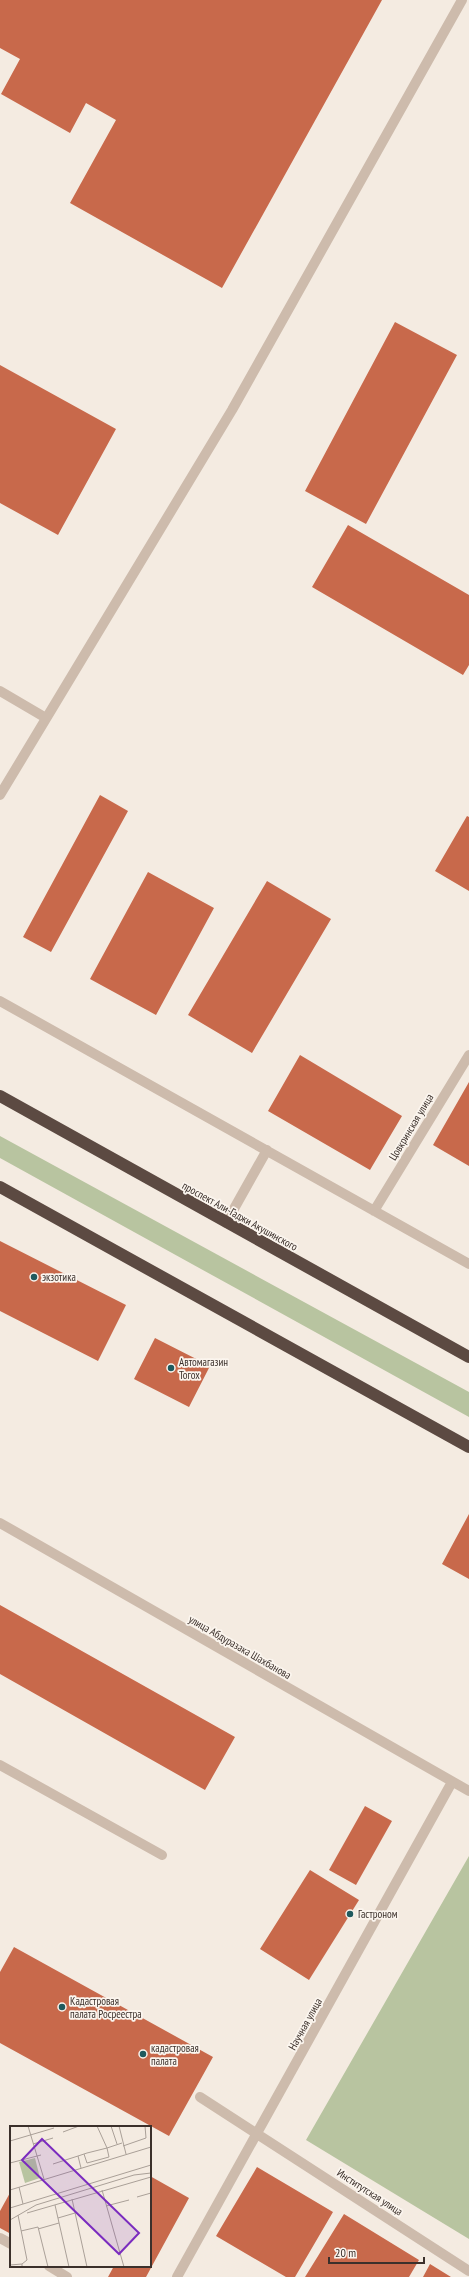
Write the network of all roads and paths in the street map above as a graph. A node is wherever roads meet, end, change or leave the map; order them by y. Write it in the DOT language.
graph roads {
  1 [pos="462,0"];
  2 [pos="0,691"];
  3 [pos="46,718"];
  4 [pos="0,795"];
  5 [pos="0,1001"];
  6 [pos="469,1055"];
  7 [pos="0,1096"];
  8 [pos="267,1150"];
  9 [pos="0,1187"];
  10 [pos="374,1211"];
  11 [pos="226,1223"];
  12 [pos="469,1264"];
  13 [pos="469,1357"];
  14 [pos="469,1447"];
  15 [pos="0,1523"];
  16 [pos="0,1765"];
  17 [pos="452,1782"];
  18 [pos="469,1791"];
  19 [pos="162,1854"];
  20 [pos="200,2097"];
  21 [pos="258,2134"];
  22 [pos="0,2238"];
  23 [pos="10,2243"];
  24 [pos="51,2267"];
  25 [pos="469,2270"];
  26 [pos="68,2277"];
  27 [pos="177,2277"];
  1 -- 3 [label="street"];
  2 -- 3 [label="street"];
  3 -- 4 [label="street"];
  5 -- 8 [label="street"];
  6 -- 10 [label="street, Цовкринская улица"];
  7 -- 11 [label="highway, проспект Али-Гаджи Акушинского"];
  8 -- 10 [label="street"];
  8 -- 11 [label="street"];
  9 -- 14 [label="highway"];
  10 -- 12 [label="street"];
  11 -- 13 [label="highway, проспект Али-Гаджи Акушинского"];
  15 -- 17 [label="street, улица Абдуразака Шахбанова"];
  16 -- 19 [label="street"];
  17 -- 18 [label="street, улица Абдуразака Шахбанова"];
  17 -- 21 [label="street, Научная улица"];
  20 -- 21 [label="street, Институтская улица"];
  21 -- 25 [label="street, Институтская улица"];
  21 -- 27 [label="street, Научная улица"];
  22 -- 23 [label="street"];
  24 -- 26 [label="street"];
}
